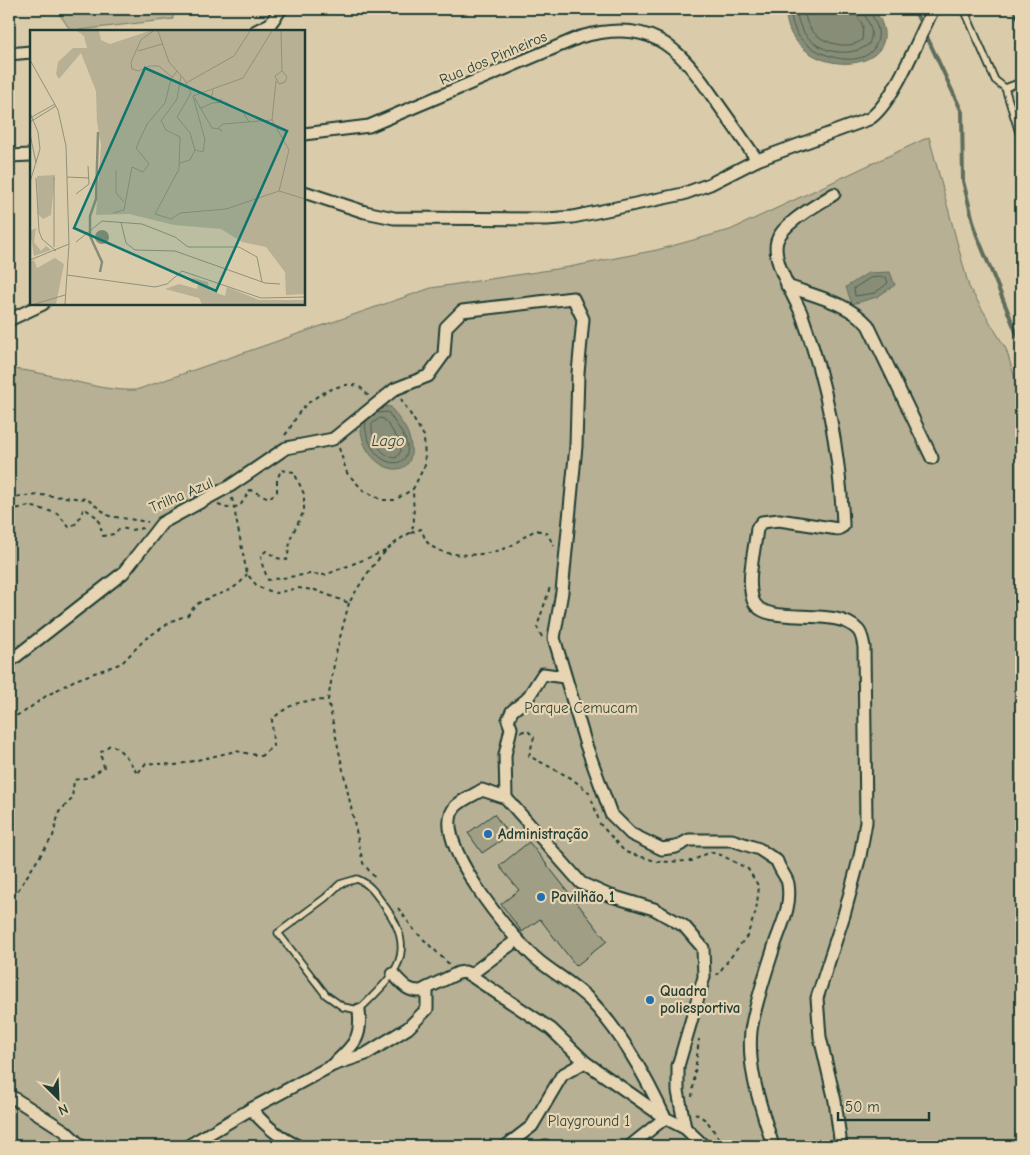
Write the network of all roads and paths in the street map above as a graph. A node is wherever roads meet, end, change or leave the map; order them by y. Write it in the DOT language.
graph roads {
  1 [pos="281,9"];
  2 [pos="932,9"];
  3 [pos="964,9"];
  4 [pos="1017,9"];
  5 [pos="1021,17"];
  6 [pos="258,30"];
  7 [pos="30,52"];
  8 [pos="9,54"];
  9 [pos="1021,82"];
  10 [pos="1005,88"];
  11 [pos="305,134"];
  12 [pos="1021,139"];
  13 [pos="30,155"];
  14 [pos="9,156"];
  15 [pos="757,160"];
  16 [pos="305,192"];
  17 [pos="834,194"];
  18 [pos="788,286"];
  19 [pos="41,305"];
  20 [pos="9,320"];
  21 [pos="395,389"];
  22 [pos="381,400"];
  23 [pos="281,439"];
  24 [pos="333,439"];
  25 [pos="932,458"];
  26 [pos="230,486"];
  27 [pos="413,489"];
  28 [pos="9,497"];
  29 [pos="215,504"];
  30 [pos="9,510"];
  31 [pos="156,519"];
  32 [pos="150,526"];
  33 [pos="410,533"];
  34 [pos="388,550"];
  35 [pos="553,554"];
  36 [pos="247,574"];
  37 [pos="550,586"];
  38 [pos="349,602"];
  39 [pos="545,644"];
  40 [pos="9,662"];
  41 [pos="564,677"];
  42 [pos="328,700"];
  43 [pos="9,719"];
  44 [pos="510,728"];
  45 [pos="506,798"];
  46 [pos="375,878"];
  47 [pos="9,904"];
  48 [pos="398,908"];
  49 [pos="517,940"];
  50 [pos="458,973"];
  51 [pos="393,974"];
  52 [pos="470,975"];
  53 [pos="713,981"];
  54 [pos="427,988"];
  55 [pos="359,1010"];
  56 [pos="699,1037"];
  57 [pos="585,1062"];
  58 [pos="333,1065"];
  59 [pos="9,1095"];
  60 [pos="692,1097"];
  61 [pos="251,1108"];
  62 [pos="692,1111"];
  63 [pos="665,1118"];
  64 [pos="685,1128"];
  65 [pos="293,1145"];
  66 [pos="81,1146"];
  67 [pos="188,1146"];
  68 [pos="506,1146"];
  69 [pos="630,1146"];
  70 [pos="704,1146"];
  71 [pos="724,1146"];
  72 [pos="773,1146"];
  73 [pos="841,1146"];
  1 -- 6 [label="street"];
  2 -- 15 [label="street"];
  3 -- 10 [label="lane"];
  4 -- 5 [label="lane"];
  7 -- 8 [label="street"];
  9 -- 10 [label="lane"];
  10 -- 12 [label="lane"];
  11 -- 15 [label="street, Rua dos Pinheiros"];
  13 -- 14 [label="street"];
  15 -- 16 [label="street"];
  17 -- 18 [label="street"];
  18 -- 25 [label="street"];
  18 -- 73 [label="street"];
  19 -- 20 [label="street"];
  21 -- 22 [label="street"];
  21 -- 27 [label="path"];
  21 -- 41 [label="street"];
  22 -- 23 [label="path"];
  22 -- 24 [label="street"];
  24 -- 26 [label="street"];
  24 -- 27 [label="path"];
  26 -- 36 [label="path"];
  26 -- 40 [label="street"];
  27 -- 33 [label="path"];
  28 -- 31 [label="path, Trilha Azul"];
  29 -- 34 [label="path, Trilha Azul"];
  30 -- 32 [label="path, Trilha Azul"];
  33 -- 34 [label="path"];
  33 -- 35 [label="path"];
  34 -- 38 [label="path"];
  36 -- 38 [label="path"];
  36 -- 43 [label="path"];
  37 -- 39 [label="path"];
  38 -- 42 [label="path"];
  41 -- 44 [label="street"];
  41 -- 72 [label="street"];
  42 -- 46 [label="path"];
  42 -- 47 [label="path"];
  44 -- 45 [label="street"];
  44 -- 53 [label="path"];
  45 -- 49 [label="street"];
  45 -- 64 [label="street"];
  48 -- 50 [label="path"];
  49 -- 52 [label="street"];
  49 -- 63 [label="street"];
  50 -- 52 [label="street"];
  50 -- 54 [label="street"];
  51 -- 54 [label="street"];
  51 -- 55 [label="lane"];
  51 -- 55 [label="lane"];
  52 -- 57 [label="street"];
  54 -- 58 [label="street"];
  55 -- 58 [label="street"];
  56 -- 60 [label="path"];
  57 -- 63 [label="street"];
  57 -- 68 [label="street"];
  58 -- 61 [label="street"];
  59 -- 66 [label="street"];
  61 -- 65 [label="street"];
  61 -- 67 [label="street"];
  62 -- 71 [label="path"];
  63 -- 64 [label="street"];
  63 -- 69 [label="street"];
  64 -- 70 [label="street"];
}
